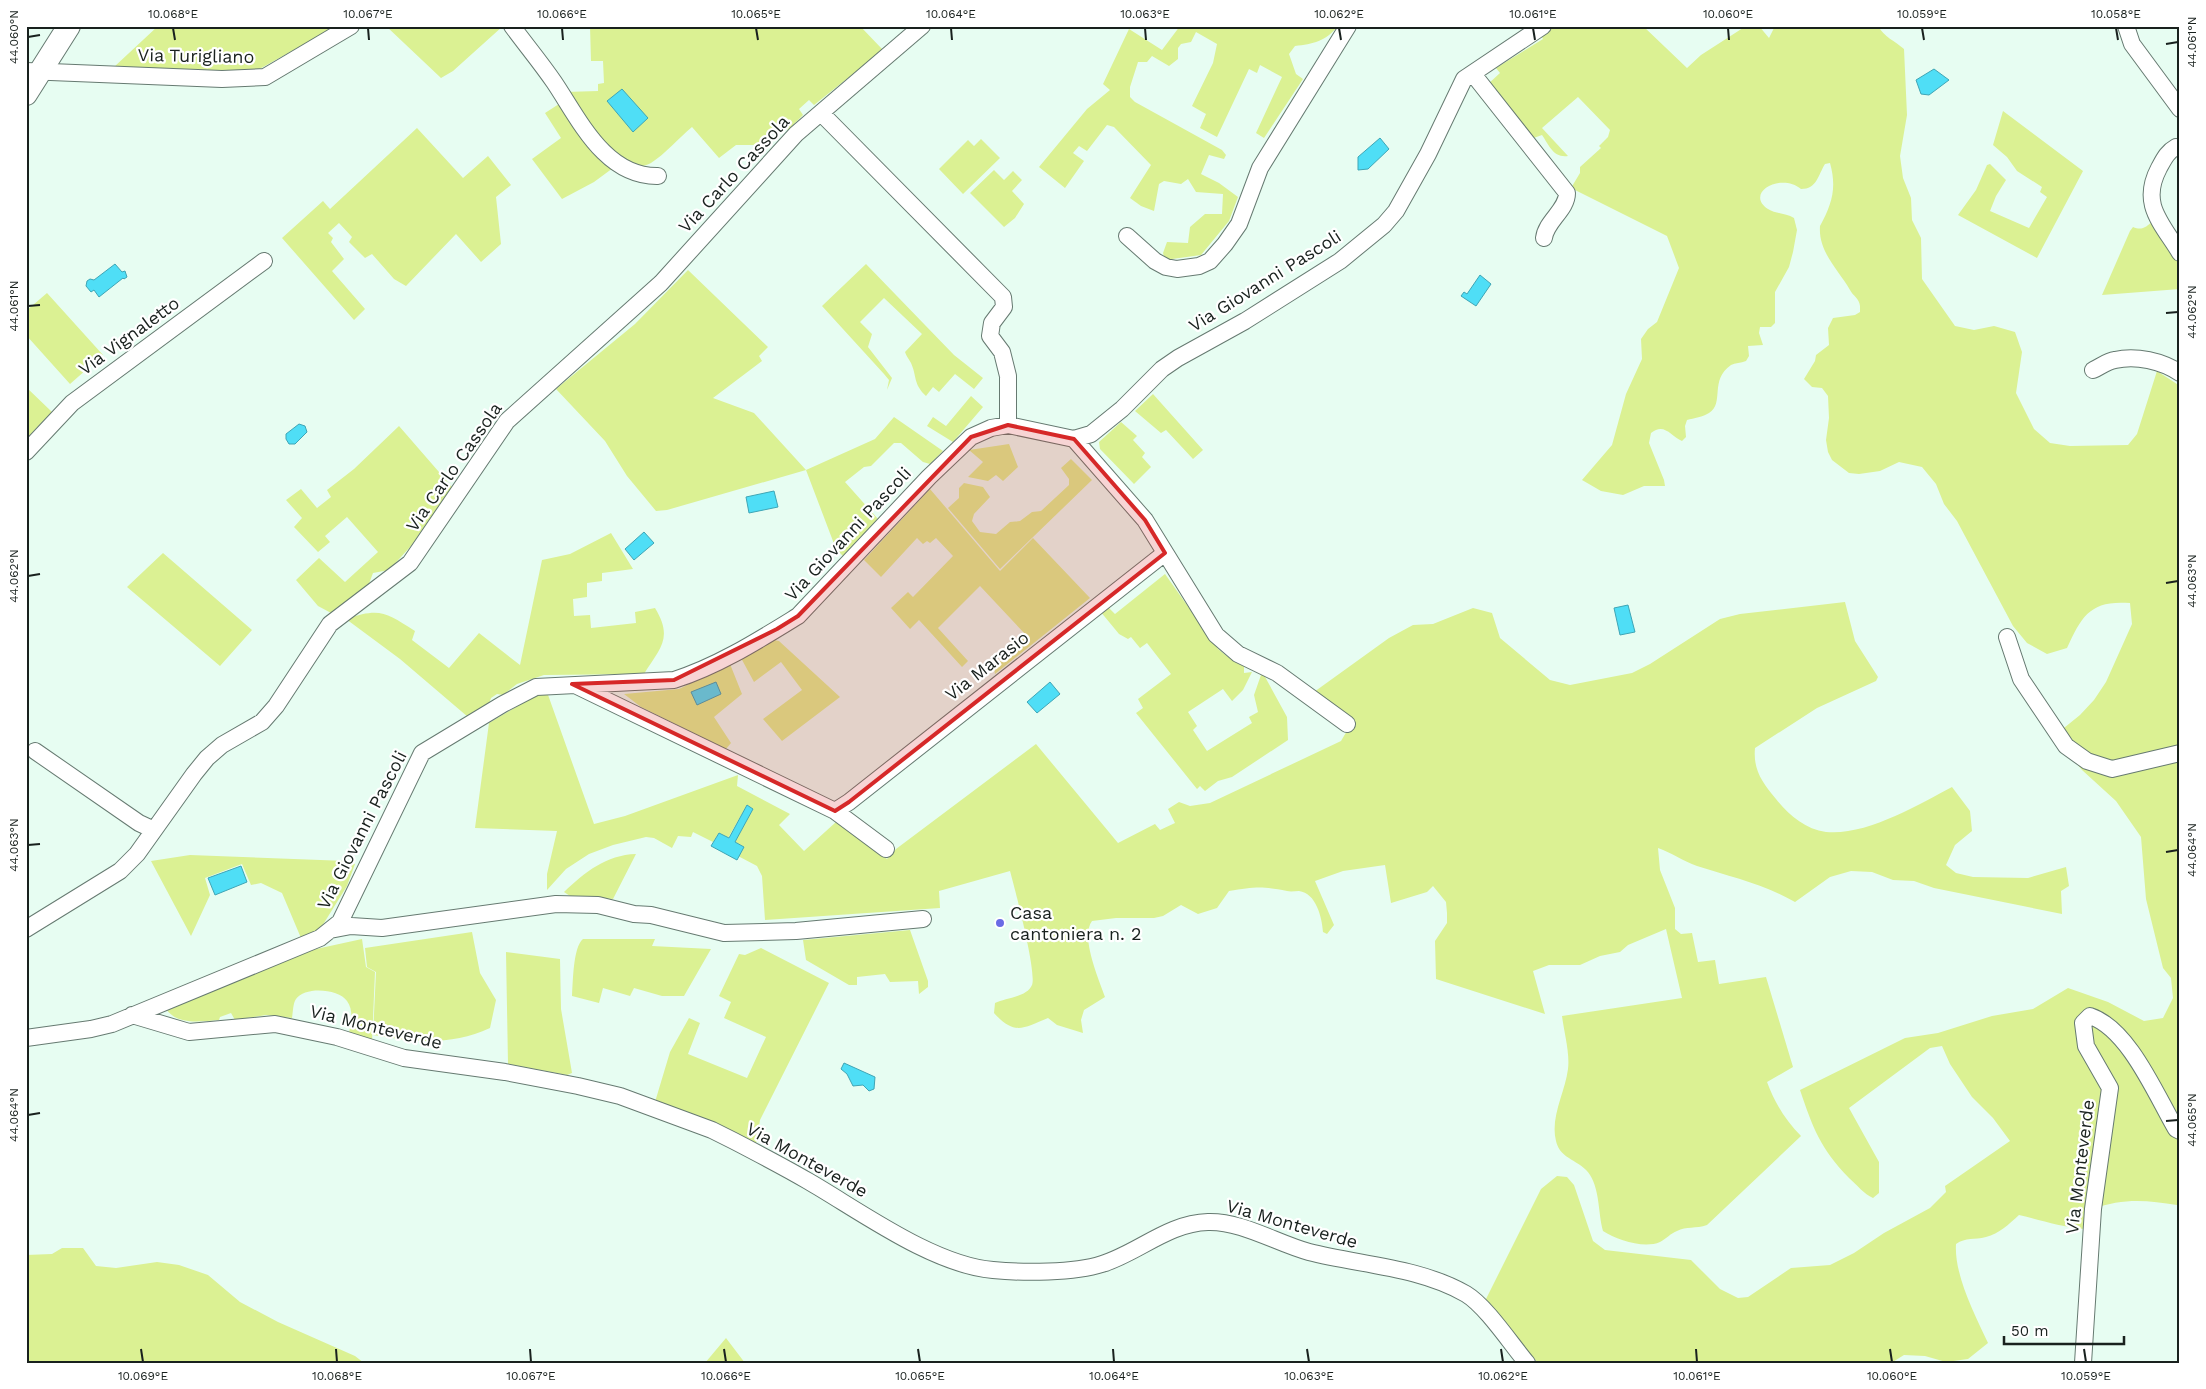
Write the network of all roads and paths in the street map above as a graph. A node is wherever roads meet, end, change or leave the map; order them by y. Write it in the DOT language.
graph roads {
  1 [pos="69,26"];
  2 [pos="351,26"];
  3 [pos="512,26"];
  4 [pos="922,26"];
  5 [pos="1348,26"];
  6 [pos="1542,26"];
  7 [pos="2126,26"];
  8 [pos="33,72"];
  9 [pos="1473,74"];
  10 [pos="26,94"];
  11 [pos="2180,109"];
  12 [pos="821,113"];
  13 [pos="2180,148"];
  14 [pos="658,176"];
  15 [pos="1127,236"];
  16 [pos="1544,238"];
  17 [pos="2180,253"];
  18 [pos="264,261"];
  19 [pos="2093,370"];
  20 [pos="2180,373"];
  21 [pos="1008,425"];
  22 [pos="1074,439"];
  23 [pos="26,452"];
  24 [pos="1165,554"];
  25 [pos="2007,637"];
  26 [pos="572,684"];
  27 [pos="1347,724"];
  28 [pos="35,751"];
  29 [pos="2180,753"];
  30 [pos="835,811"];
  31 [pos="154,830"];
  32 [pos="886,849"];
  33 [pos="923,919"];
  34 [pos="26,929"];
  35 [pos="330,930"];
  36 [pos="132,1015"];
  37 [pos="26,1038"];
  38 [pos="2180,1130"];
  39 [pos="1527,1363"];
  40 [pos="2083,1363"];
  1 -- 8 [label="main road"];
  2 -- 8 [label="street, Via Turigliano"];
  3 -- 14 [label="street"];
  4 -- 12 [label="street, Via Carlo Cassola"];
  5 -- 15 [label="street"];
  6 -- 9 [label="street, Via Giovanni Pascoli"];
  7 -- 11 [label="street"];
  8 -- 10 [label="main road"];
  9 -- 16 [label="street"];
  9 -- 22 [label="street, Via Giovanni Pascoli"];
  12 -- 21 [label="street"];
  12 -- 31 [label="street, Via Carlo Cassola"];
  13 -- 17 [label="street"];
  18 -- 23 [label="street, Via Vignaletto"];
  19 -- 20 [label="street"];
  21 -- 22 [label="street, Via Giovanni Pascoli"];
  21 -- 26 [label="street, Via Giovanni Pascoli"];
  22 -- 24 [label="street"];
  24 -- 27 [label="street"];
  24 -- 30 [label="street, Via Marasio"];
  25 -- 29 [label="street"];
  26 -- 30 [label="street"];
  26 -- 35 [label="street, Via Giovanni Pascoli"];
  28 -- 31 [label="street"];
  30 -- 32 [label="street"];
  31 -- 34 [label="street, Via Carlo Cassola"];
  33 -- 35 [label="street, Via Giovanni Pascoli"];
  35 -- 36 [label="street, Via Giovanni Pascoli"];
  36 -- 37 [label="street"];
  36 -- 39 [label="street, Via Monteverde"];
  38 -- 40 [label="street, Via Monteverde"];
}
